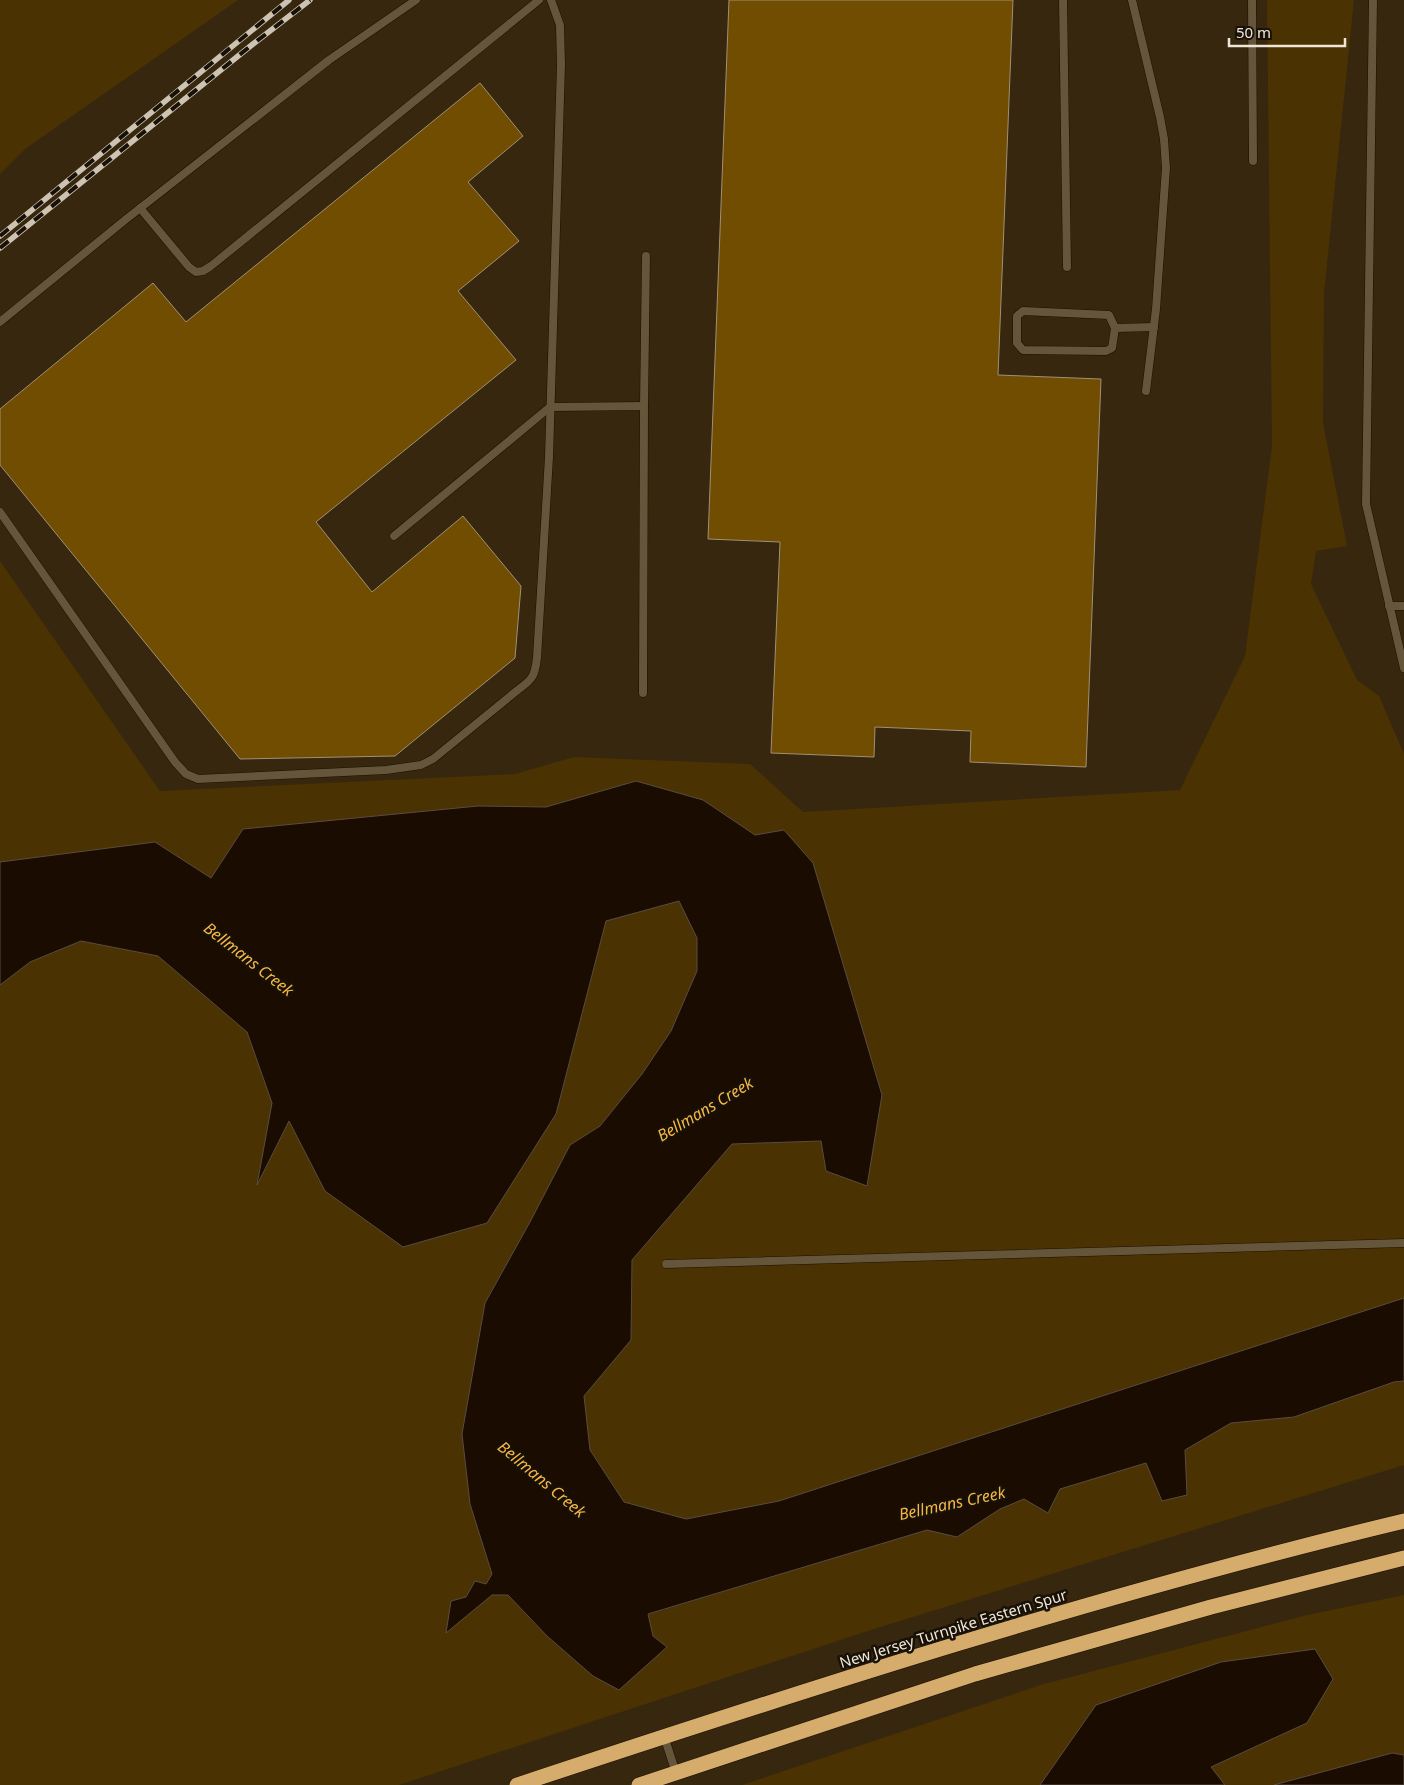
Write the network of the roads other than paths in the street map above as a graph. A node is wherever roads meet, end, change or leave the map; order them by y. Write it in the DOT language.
graph roads {
  1 [pos="416,0"];
  2 [pos="539,0"];
  3 [pos="552,0"];
  4 [pos="1063,0"];
  5 [pos="1132,0"];
  6 [pos="1252,0"];
  7 [pos="1373,0"];
  8 [pos="1253,161"];
  9 [pos="140,208"];
  10 [pos="646,256"];
  11 [pos="1067,266"];
  12 [pos="0,322"];
  13 [pos="1154,327"];
  14 [pos="1115,328"];
  15 [pos="1146,391"];
  16 [pos="644,406"];
  17 [pos="550,407"];
  18 [pos="0,512"];
  19 [pos="394,536"];
  20 [pos="1389,606"];
  21 [pos="1404,606"];
  22 [pos="1404,668"];
  23 [pos="643,693"];
  24 [pos="1404,1243"];
  25 [pos="666,1264"];
  26 [pos="1404,1521"];
  27 [pos="1404,1558"];
  28 [pos="664,1736"];
  29 [pos="676,1773"];
  30 [pos="517,1785"];
  31 [pos="639,1785"];
  1 -- 9 [label="lane"];
  2 -- 9 [label="lane"];
  3 -- 17 [label="lane"];
  4 -- 11 [label="lane"];
  5 -- 13 [label="lane"];
  6 -- 8 [label="lane"];
  7 -- 20 [label="lane"];
  9 -- 12 [label="lane"];
  10 -- 16 [label="lane"];
  13 -- 14 [label="lane"];
  13 -- 15 [label="lane"];
  14 -- 14 [label="lane"];
  16 -- 17 [label="lane"];
  16 -- 23 [label="lane"];
  17 -- 18 [label="lane"];
  17 -- 19 [label="lane"];
  20 -- 21 [label="lane"];
  20 -- 22 [label="lane"];
  24 -- 25 [label="lane"];
  26 -- 28 [label="highway, New Jersey Turnpike Eastern Spur"];
  27 -- 29 [label="highway"];
  28 -- 29 [label="lane"];
  28 -- 30 [label="highway, New Jersey Turnpike Eastern Spur"];
  29 -- 31 [label="highway"];
}
